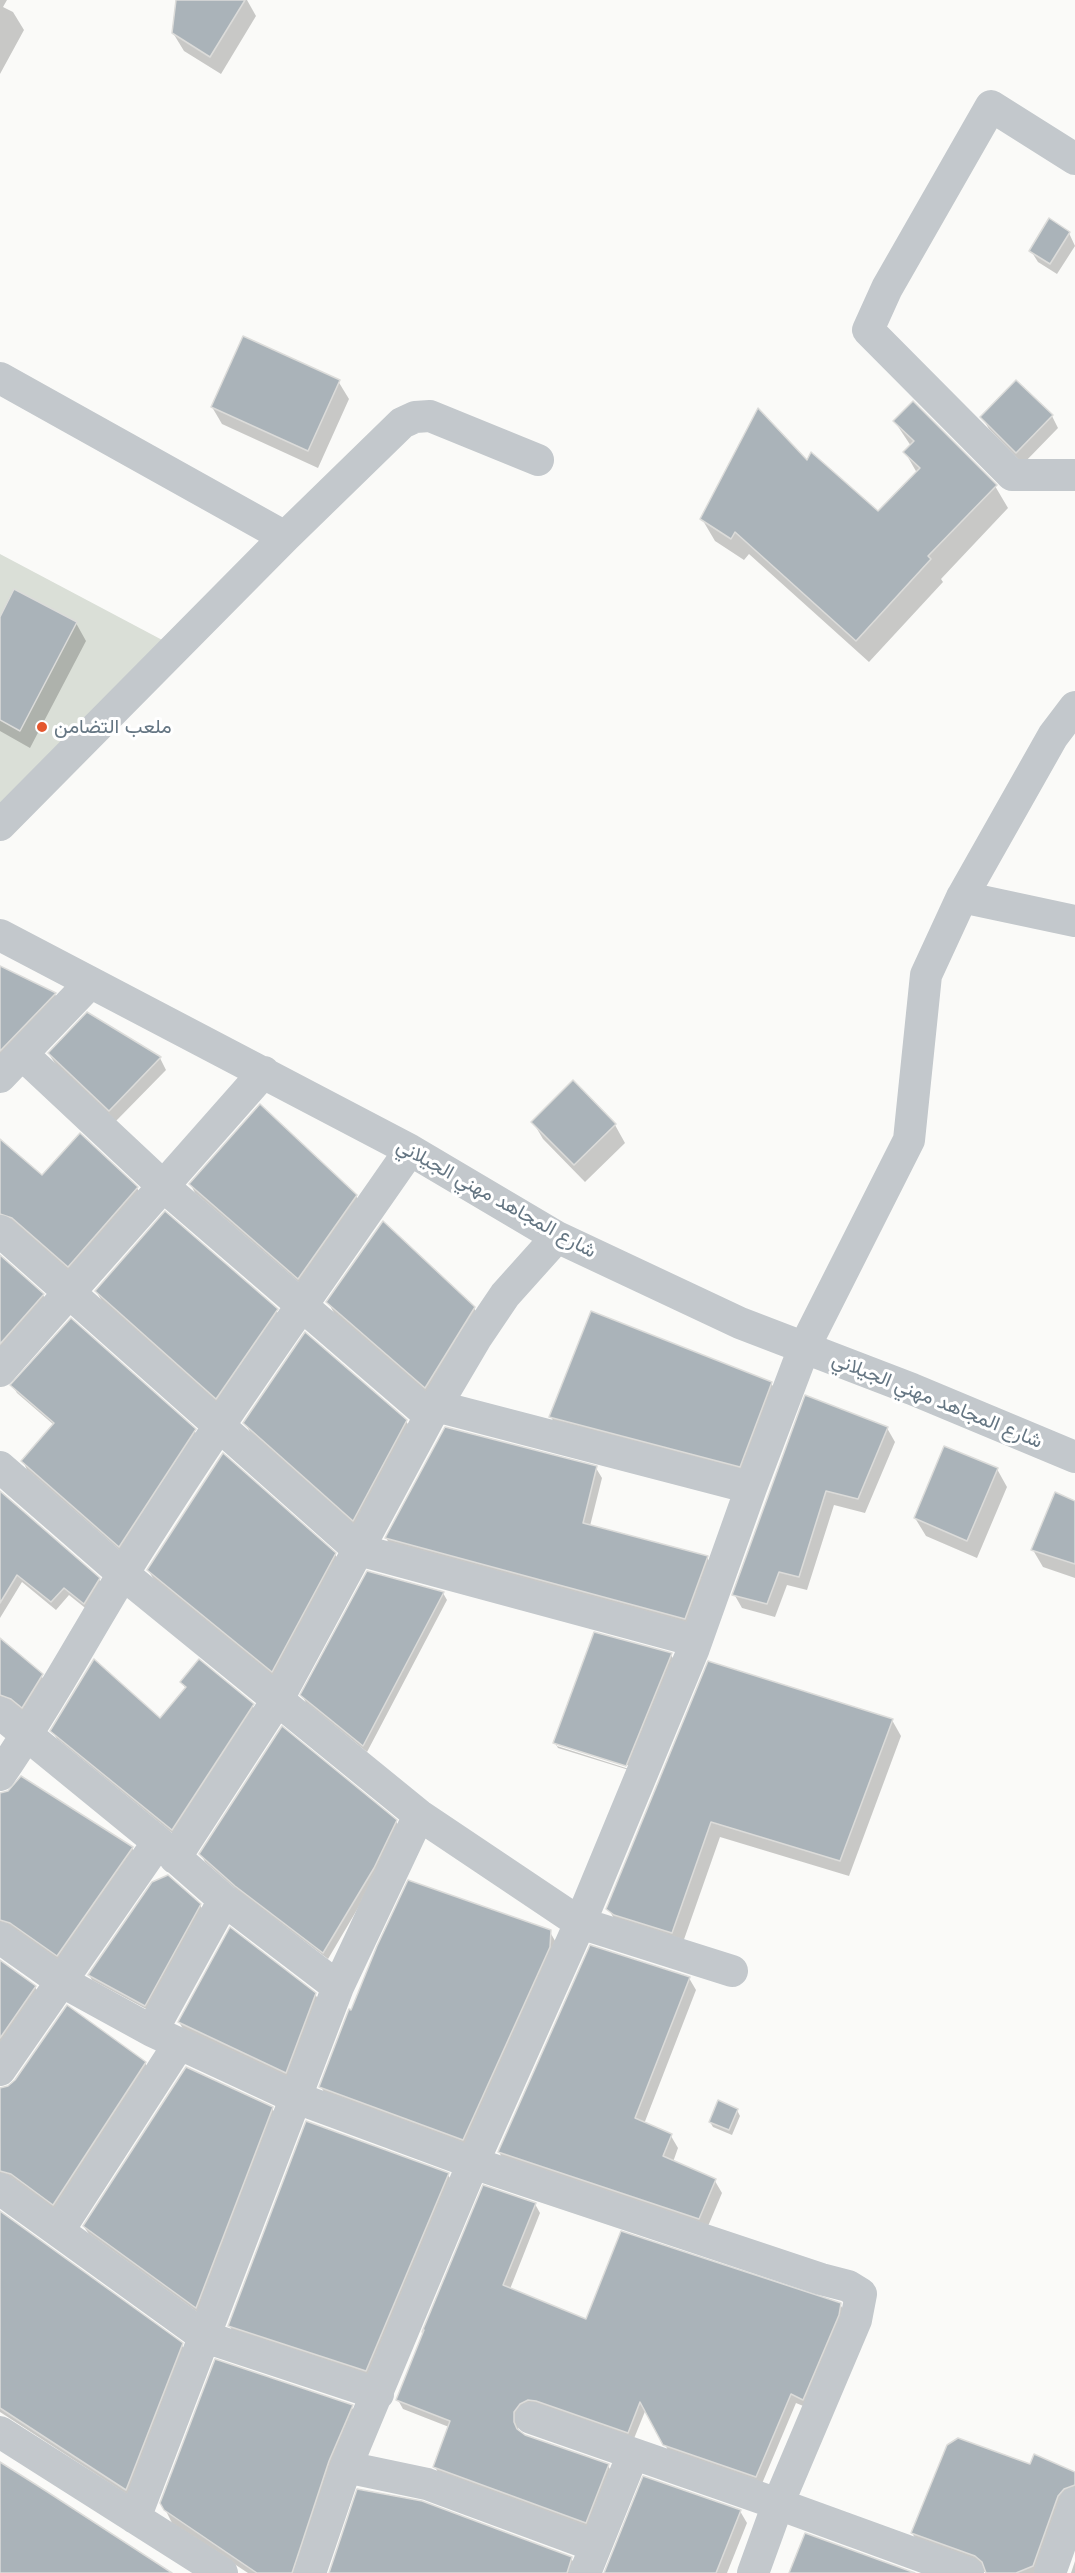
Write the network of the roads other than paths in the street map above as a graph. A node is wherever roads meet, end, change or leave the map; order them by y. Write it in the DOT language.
graph roads {
  1 [pos="1075,159"];
  2 [pos="0,378"];
  3 [pos="538,460"];
  4 [pos="1075,475"];
  5 [pos="285,537"];
  6 [pos="1075,707"];
  7 [pos="0,825"];
  8 [pos="962,897"];
  9 [pos="1075,921"];
  10 [pos="0,935"];
  11 [pos="90,982"];
  12 [pos="22,1054"];
  13 [pos="264,1072"];
  14 [pos="0,1077"];
  15 [pos="410,1150"];
  16 [pos="163,1186"];
  17 [pos="0,1231"];
  18 [pos="557,1237"];
  19 [pos="70,1292"];
  20 [pos="301,1308"];
  21 [pos="804,1348"];
  22 [pos="0,1371"];
  23 [pos="433,1411"];
  24 [pos="220,1425"];
  25 [pos="1075,1457"];
  26 [pos="0,1467"];
  27 [pos="751,1488"];
  28 [pos="358,1550"];
  29 [pos="123,1574"];
  30 [pos="696,1641"];
  31 [pos="278,1699"];
  32 [pos="0,1713"];
  33 [pos="27,1735"];
  34 [pos="0,1775"];
  35 [pos="419,1815"];
  36 [pos="167,1850"];
  37 [pos="224,1900"];
  38 [pos="580,1923"];
  39 [pos="0,1938"];
  40 [pos="732,1971"];
  41 [pos="61,1981"];
  42 [pos="338,1987"];
  43 [pos="165,2038"];
  44 [pos="0,2070"];
  45 [pos="294,2097"];
  46 [pos="473,2163"];
  47 [pos="0,2189"];
  48 [pos="59,2230"];
  49 [pos="205,2337"];
  50 [pos="378,2394"];
  51 [pos="531,2418"];
  52 [pos="0,2432"];
  53 [pos="633,2454"];
  54 [pos="346,2468"];
  55 [pos="1075,2502"];
  56 [pos="778,2504"];
  57 [pos="135,2518"];
  58 [pos="590,2559"];
  59 [pos="222,2573"];
  60 [pos="310,2573"];
  61 [pos="753,2573"];
  62 [pos="968,2573"];
  63 [pos="1050,2573"];
  1 -- 4 [label="street"];
  2 -- 5 [label="street"];
  3 -- 5 [label="street"];
  5 -- 7 [label="street"];
  6 -- 8 [label="street"];
  8 -- 9 [label="street"];
  8 -- 21 [label="street"];
  10 -- 11 [label="street, شارع المجاهد مهني الجيلاني"];
  11 -- 12 [label="street"];
  11 -- 13 [label="street, شارع المجاهد مهني الجيلاني"];
  12 -- 14 [label="street"];
  12 -- 16 [label="street"];
  13 -- 15 [label="street, شارع المجاهد مهني الجيلاني"];
  13 -- 16 [label="street"];
  15 -- 18 [label="street, شارع المجاهد مهني الجيلاني"];
  15 -- 20 [label="street"];
  16 -- 19 [label="street"];
  16 -- 20 [label="street"];
  17 -- 19 [label="street"];
  18 -- 21 [label="street, شارع المجاهد مهني الجيلاني"];
  18 -- 23 [label="street"];
  19 -- 22 [label="street"];
  19 -- 24 [label="street"];
  20 -- 23 [label="street"];
  20 -- 24 [label="street"];
  21 -- 25 [label="street, شارع المجاهد مهني الجيلاني"];
  21 -- 27 [label="street"];
  23 -- 27 [label="street"];
  23 -- 28 [label="street"];
  24 -- 28 [label="street"];
  24 -- 29 [label="street"];
  26 -- 29 [label="street"];
  27 -- 30 [label="street"];
  28 -- 30 [label="street"];
  28 -- 31 [label="street"];
  29 -- 31 [label="street"];
  29 -- 33 [label="street"];
  30 -- 38 [label="street"];
  31 -- 35 [label="street"];
  31 -- 36 [label="street"];
  32 -- 33 [label="street"];
  33 -- 34 [label="street"];
  33 -- 36 [label="street"];
  35 -- 38 [label="street"];
  35 -- 42 [label="street"];
  36 -- 37 [label="street"];
  36 -- 41 [label="street"];
  37 -- 42 [label="street"];
  37 -- 43 [label="street"];
  38 -- 40 [label="street"];
  38 -- 46 [label="street"];
  39 -- 41 [label="street"];
  41 -- 43 [label="street"];
  41 -- 44 [label="street"];
  42 -- 45 [label="street"];
  43 -- 45 [label="street"];
  43 -- 48 [label="street"];
  45 -- 46 [label="street"];
  45 -- 49 [label="street"];
  46 -- 50 [label="street"];
  46 -- 56 [label="street"];
  47 -- 48 [label="street"];
  48 -- 49 [label="street"];
  49 -- 50 [label="street"];
  49 -- 57 [label="street"];
  50 -- 54 [label="street"];
  51 -- 53 [label="street"];
  52 -- 57 [label="street"];
  53 -- 56 [label="street"];
  53 -- 58 [label="street"];
  54 -- 58 [label="street"];
  54 -- 60 [label="street"];
  55 -- 63 [label="street"];
  56 -- 61 [label="street"];
  56 -- 62 [label="street"];
  57 -- 59 [label="street"];
}
